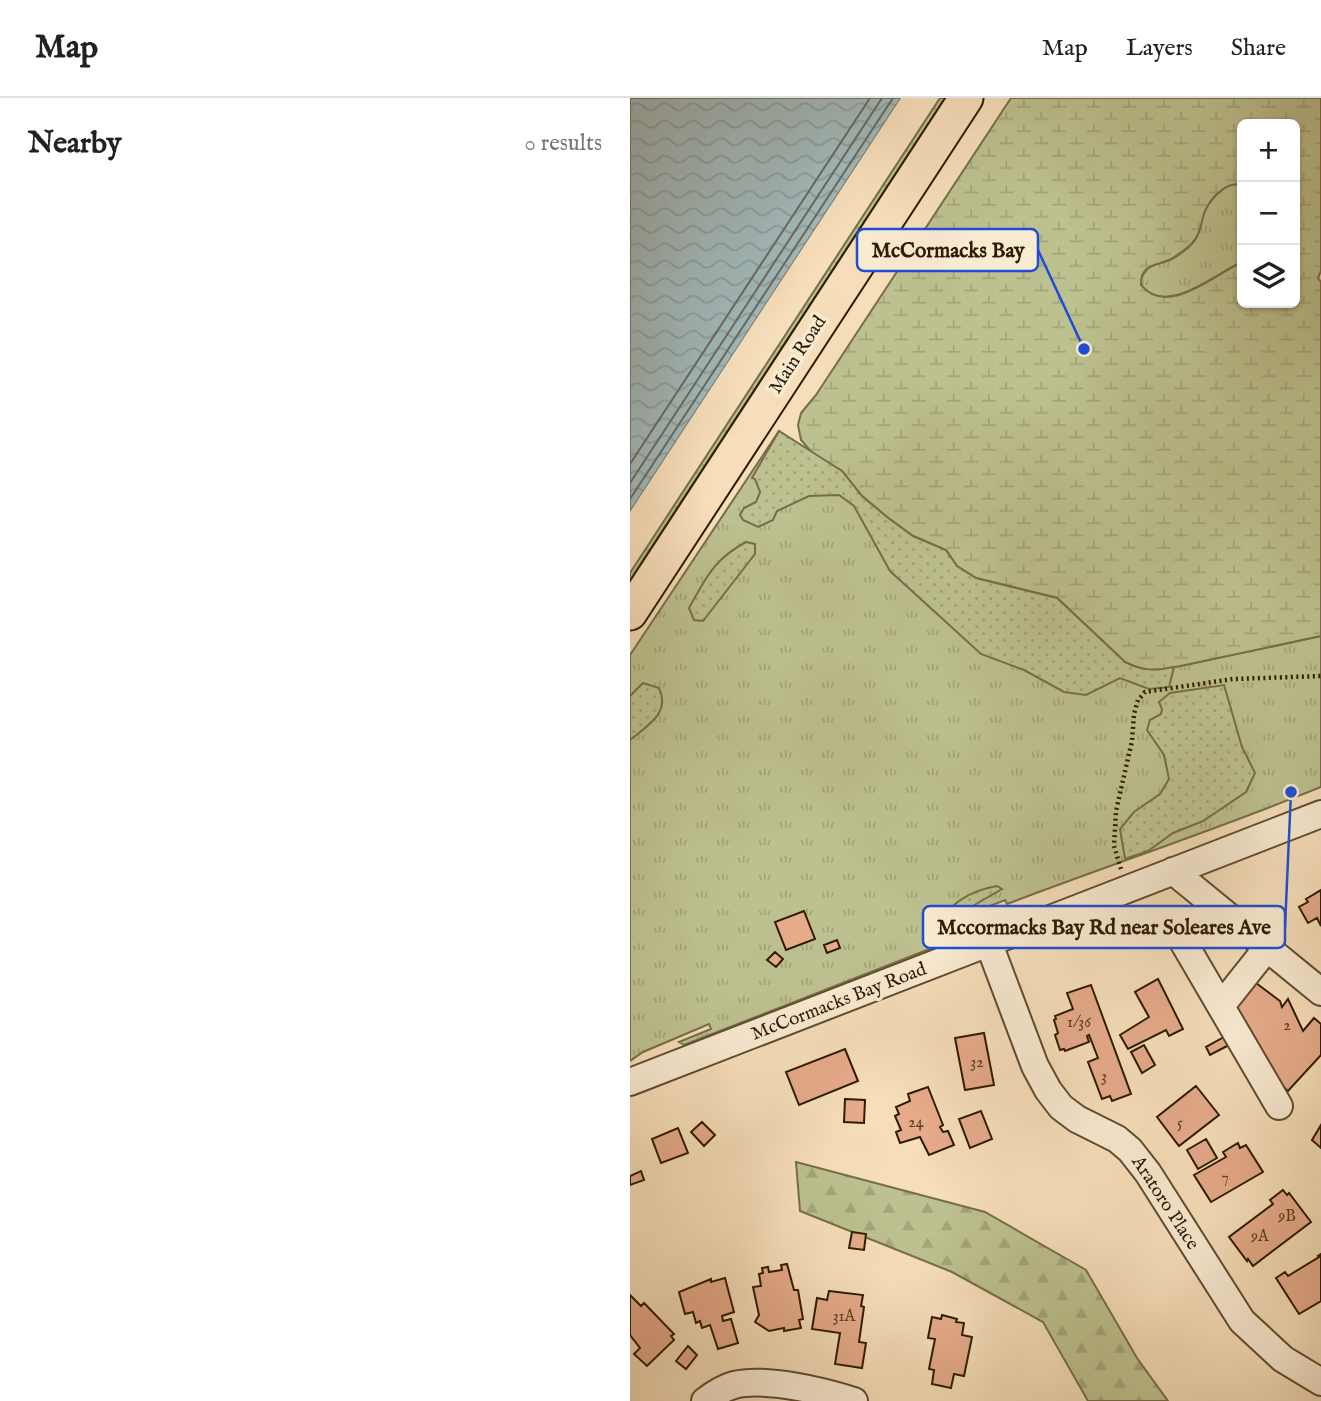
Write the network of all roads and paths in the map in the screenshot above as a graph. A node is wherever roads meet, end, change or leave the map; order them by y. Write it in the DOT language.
graph roads {
  1 [pos="967,98"];
  2 [pos="630,613"];
  3 [pos="1321,676"];
  4 [pos="1321,814"];
  5 [pos="1173,871"];
  6 [pos="1128,890"];
  7 [pos="1171,921"];
  8 [pos="989,944"];
  9 [pos="1267,948"];
  10 [pos="1321,992"];
  11 [pos="1221,1006"];
  12 [pos="630,1082"];
  13 [pos="1279,1106"];
  14 [pos="1321,1382"];
  15 [pos="802,1394"];
  16 [pos="705,1401"];
  17 [pos="853,1401"];
  1 -- 2 [label="main road, Main Road"];
  3 -- 6 [label="path"];
  4 -- 5 [label="street, McCormacks Bay Road"];
  5 -- 6 [label="street, McCormacks Bay Road"];
  5 -- 9 [label="street"];
  6 -- 8 [label="street, McCormacks Bay Road"];
  7 -- 11 [label="street"];
  8 -- 12 [label="street, McCormacks Bay Road"];
  8 -- 14 [label="street, Aratoro Place"];
  9 -- 10 [label="street"];
  9 -- 11 [label="street"];
  11 -- 13 [label="street"];
  15 -- 16 [label="street"];
  15 -- 17 [label="street"];
}
